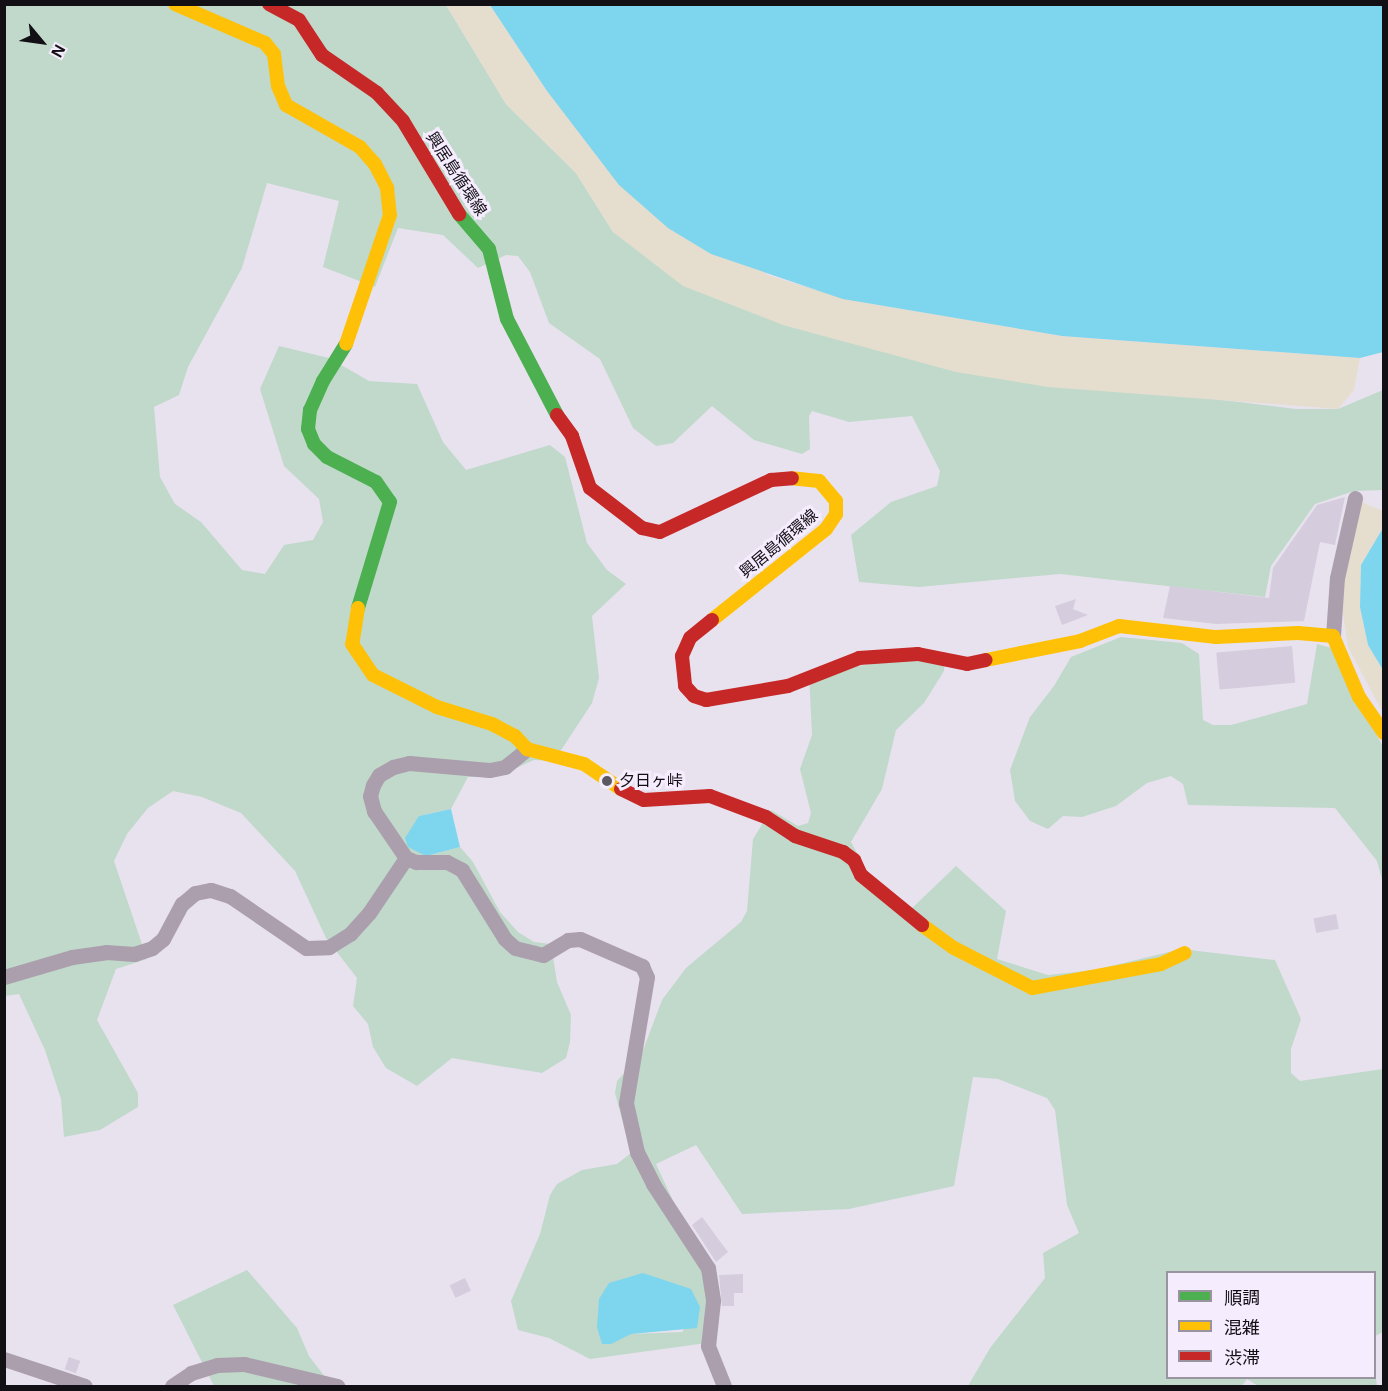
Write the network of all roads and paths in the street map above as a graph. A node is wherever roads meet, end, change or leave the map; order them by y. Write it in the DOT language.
graph roads {
  1 [pos="175,4"];
  2 [pos="269,4"];
  3 [pos="1355,498"];
  4 [pos="1333,636"];
  5 [pos="1383,734"];
  6 [pos="527,749"];
  7 [pos="406,858"];
  8 [pos="1185,953"];
  9 [pos="4,977"];
  10 [pos="4,1359"];
  11 [pos="85,1386"];
  12 [pos="172,1386"];
  13 [pos="337,1386"];
  14 [pos="724,1386"];
  1 -- 6 [label="main road"];
  2 -- 4 [label="main road, 興居島循環線"];
  3 -- 4 [label="street"];
  4 -- 5 [label="main road"];
  6 -- 7 [label="street"];
  6 -- 8 [label="main road"];
  7 -- 9 [label="street"];
  7 -- 14 [label="street"];
  10 -- 11 [label="street"];
  12 -- 13 [label="street"];
}
